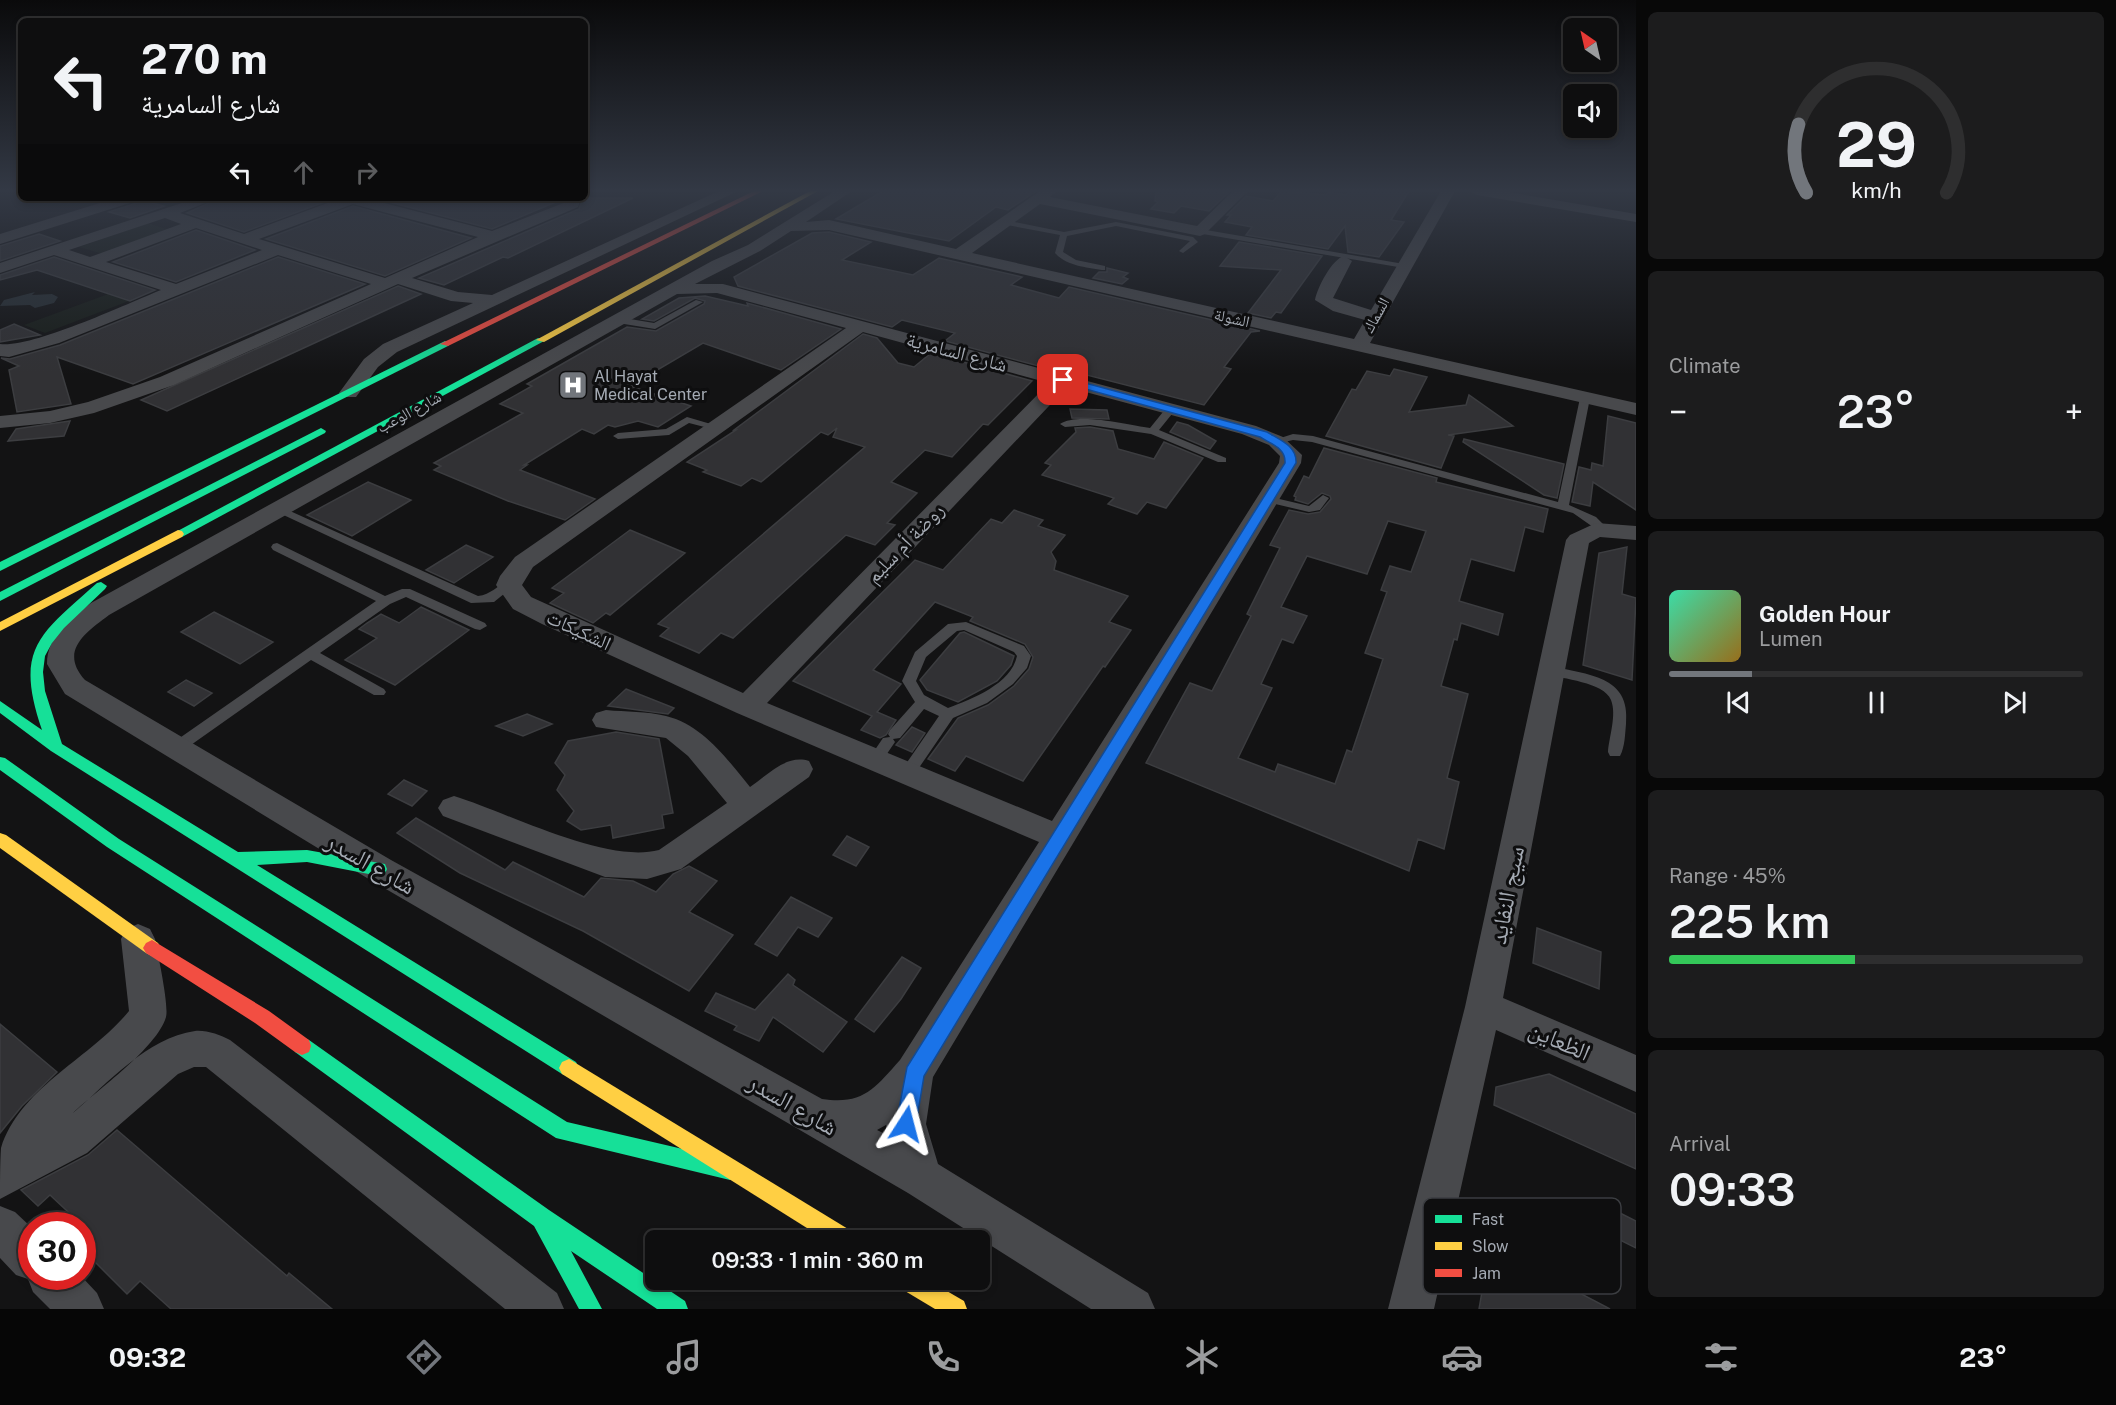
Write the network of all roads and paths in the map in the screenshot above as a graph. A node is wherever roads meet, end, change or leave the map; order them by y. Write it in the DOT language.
graph roads {
  1 [pos="47,252"];
  2 [pos="59,252"];
  3 [pos="117,252"];
  4 [pos="271,252"];
  5 [pos="284,252"];
  6 [pos="457,252"];
  7 [pos="588,252"];
  8 [pos="633,252"];
  9 [pos="645,252"];
  10 [pos="707,252"];
  11 [pos="722,252"];
  12 [pos="749,252"];
  13 [pos="945,252"];
  14 [pos="962,252"];
  15 [pos="1059,252"];
  16 [pos="1323,252"];
  17 [pos="1412,252"];
  18 [pos="958,255"];
  19 [pos="1344,261"];
  20 [pos="90,262"];
  21 [pos="1404,266"];
  22 [pos="0,268"];
  23 [pos="1102,268"];
  24 [pos="663,274"];
  25 [pos="388,283"];
  26 [pos="706,288"];
  27 [pos="174,289"];
  28 [pos="592,289"];
  29 [pos="495,300"];
  30 [pos="1376,316"];
  31 [pos="453,320"];
  32 [pos="618,320"];
  33 [pos="860,326"];
  34 [pos="1359,346"];
  35 [pos="5,351"];
  36 [pos="0,368"];
  37 [pos="1063,380"];
  38 [pos="350,393"];
  39 [pos="483,397"];
  40 [pos="1585,398"];
  41 [pos="1171,409"];
  42 [pos="1636,409"];
  43 [pos="0,422"];
  44 [pos="338,423"];
  45 [pos="1065,424"];
  46 [pos="716,427"];
  47 [pos="1153,431"];
  48 [pos="618,436"];
  49 [pos="363,437"];
  50 [pos="1276,441"];
  51 [pos="1222,460"];
  52 [pos="1323,498"];
  53 [pos="1268,499"];
  54 [pos="131,501"];
  55 [pos="1563,507"];
  56 [pos="279,509"];
  57 [pos="1603,530"];
  58 [pos="1636,534"];
  59 [pos="277,547"];
  60 [pos="0,550"];
  61 [pos="126,561"];
  62 [pos="0,567"];
  63 [pos="509,585"];
  64 [pos="0,597"];
  65 [pos="385,601"];
  66 [pos="480,626"];
  67 [pos="0,627"];
  68 [pos="310,654"];
  69 [pos="1551,670"];
  70 [pos="379,692"];
  71 [pos="922,703"];
  72 [pos="0,706"];
  73 [pos="747,706"];
  74 [pos="948,714"];
  75 [pos="606,720"];
  76 [pos="886,745"];
  77 [pos="56,747"];
  78 [pos="176,748"];
  79 [pos="1615,752"];
  80 [pos="811,756"];
  81 [pos="0,762"];
  82 [pos="907,774"];
  83 [pos="746,804"];
  84 [pos="454,808"];
  85 [pos="1059,837"];
  86 [pos="0,839"];
  87 [pos="234,860"];
  88 [pos="379,869"];
  89 [pos="138,939"];
  90 [pos="1483,1007"];
  91 [pos="914,1073"];
  92 [pos="1636,1074"];
  93 [pos="812,1114"];
  94 [pos="730,1170"];
  95 [pos="6,1173"];
  96 [pos="923,1178"];
  97 [pos="1437,1198"];
  98 [pos="541,1218"];
  99 [pos="0,1227"];
  100 [pos="829,1230"];
  101 [pos="18,1245"];
  102 [pos="1423,1255"];
  103 [pos="63,1290"];
  104 [pos="925,1290"];
  105 [pos="81,1309"];
  106 [pos="542,1309"];
  107 [pos="591,1309"];
  108 [pos="677,1309"];
  109 [pos="956,1309"];
  110 [pos="1132,1309"];
  111 [pos="1410,1309"];
  1 -- 22 [label="street"];
  2 -- 20 [label="street"];
  3 -- 20 [label="street"];
  4 -- 27 [label="street"];
  5 -- 25 [label="street"];
  6 -- 25 [label="street"];
  7 -- 29 [label="street"];
  8 -- 38 [label="main road"];
  9 -- 28 [label="main road"];
  10 -- 24 [label="main road, شارع الوعب"];
  11 -- 24 [label="main road"];
  12 -- 26 [label="street, شارع الوعب"];
  13 -- 18 [label="street, الشولة"];
  14 -- 18 [label="street"];
  15 -- 23 [label="lane"];
  16 -- 21 [label="lane"];
  17 -- 21 [label="street, السماك"];
  18 -- 34 [label="street, الشولة"];
  19 -- 30 [label="street"];
  20 -- 27 [label="street"];
  21 -- 30 [label="street, السماك"];
  24 -- 49 [label="main road, شارع الوعب"];
  25 -- 29 [label="street"];
  25 -- 31 [label="street"];
  25 -- 43 [label="street"];
  26 -- 32 [label="street, شارع الوعب"];
  26 -- 32 [label="lane"];
  26 -- 33 [label="street, شارع السامرية"];
  27 -- 35 [label="street"];
  29 -- 31 [label="street"];
  30 -- 34 [label="street, السماك"];
  31 -- 38 [label="street"];
  32 -- 39 [label="street, شارع الوعب"];
  33 -- 37 [label="street, شارع السامرية"];
  33 -- 46 [label="street"];
  34 -- 40 [label="street, الشولة"];
  35 -- 36 [label="street"];
  37 -- 41 [label="street, شارع السامرية"];
  37 -- 73 [label="street, روضة أم سليم"];
  38 -- 54 [label="main road"];
  39 -- 49 [label="main road"];
  39 -- 56 [label="street, شارع السدر"];
  40 -- 42 [label="street, الشولة"];
  40 -- 55 [label="lane"];
  41 -- 47 [label="lane"];
  41 -- 50 [label="street, شارع السامرية"];
  44 -- 64 [label="main road"];
  45 -- 47 [label="lane"];
  46 -- 48 [label="lane"];
  46 -- 63 [label="street"];
  47 -- 51 [label="lane"];
  49 -- 61 [label="main road, شارع الوعب"];
  50 -- 53 [label="street"];
  50 -- 55 [label="lane"];
  52 -- 53 [label="lane"];
  53 -- 85 [label="street"];
  54 -- 60 [label="main road"];
  54 -- 62 [label="main road"];
  55 -- 57 [label="lane"];
  56 -- 63 [label="lane"];
  56 -- 78 [label="street, شارع السدر"];
  57 -- 58 [label="street"];
  57 -- 69 [label="street, سيج النفايد"];
  59 -- 65 [label="lane"];
  61 -- 67 [label="main road, شارع الوعب"];
  61 -- 77 [label="main road"];
  63 -- 73 [label="street, الشكيكات"];
  65 -- 66 [label="lane"];
  65 -- 68 [label="lane"];
  68 -- 70 [label="lane"];
  68 -- 78 [label="lane"];
  69 -- 79 [label="lane"];
  69 -- 90 [label="street, سيج النفايد"];
  71 -- 74 [label="lane"];
  71 -- 74 [label="lane"];
  71 -- 76 [label="lane"];
  72 -- 77 [label="main road"];
  73 -- 80 [label="street, الشكيكات"];
  74 -- 82 [label="lane"];
  75 -- 83 [label="street"];
  76 -- 80 [label="street, الشكيكات"];
  76 -- 82 [label="street, الشكيكات"];
  77 -- 87 [label="main road"];
  78 -- 88 [label="street, شارع السدر"];
  80 -- 83 [label="street"];
  81 -- 94 [label="main road"];
  82 -- 85 [label="street, الشكيكات"];
  83 -- 84 [label="street"];
  85 -- 91 [label="street"];
  86 -- 89 [label="main road"];
  87 -- 88 [label="main road"];
  87 -- 94 [label="main road"];
  88 -- 93 [label="street, شارع السدر"];
  89 -- 95 [label="street"];
  89 -- 98 [label="main road"];
  90 -- 92 [label="street, الظعاين"];
  90 -- 97 [label="street, سيج النفايد"];
  91 -- 93 [label="street"];
  91 -- 96 [label="street"];
  93 -- 96 [label="street, شارع السدر"];
  94 -- 100 [label="main road"];
  95 -- 106 [label="street"];
  96 -- 110 [label="street, شارع السدر"];
  98 -- 107 [label="main road"];
  98 -- 108 [label="main road"];
  99 -- 101 [label="street"];
  102 -- 111 [label="street, سيج النفايد"];
  103 -- 105 [label="street"];
  104 -- 109 [label="main road"];
}
